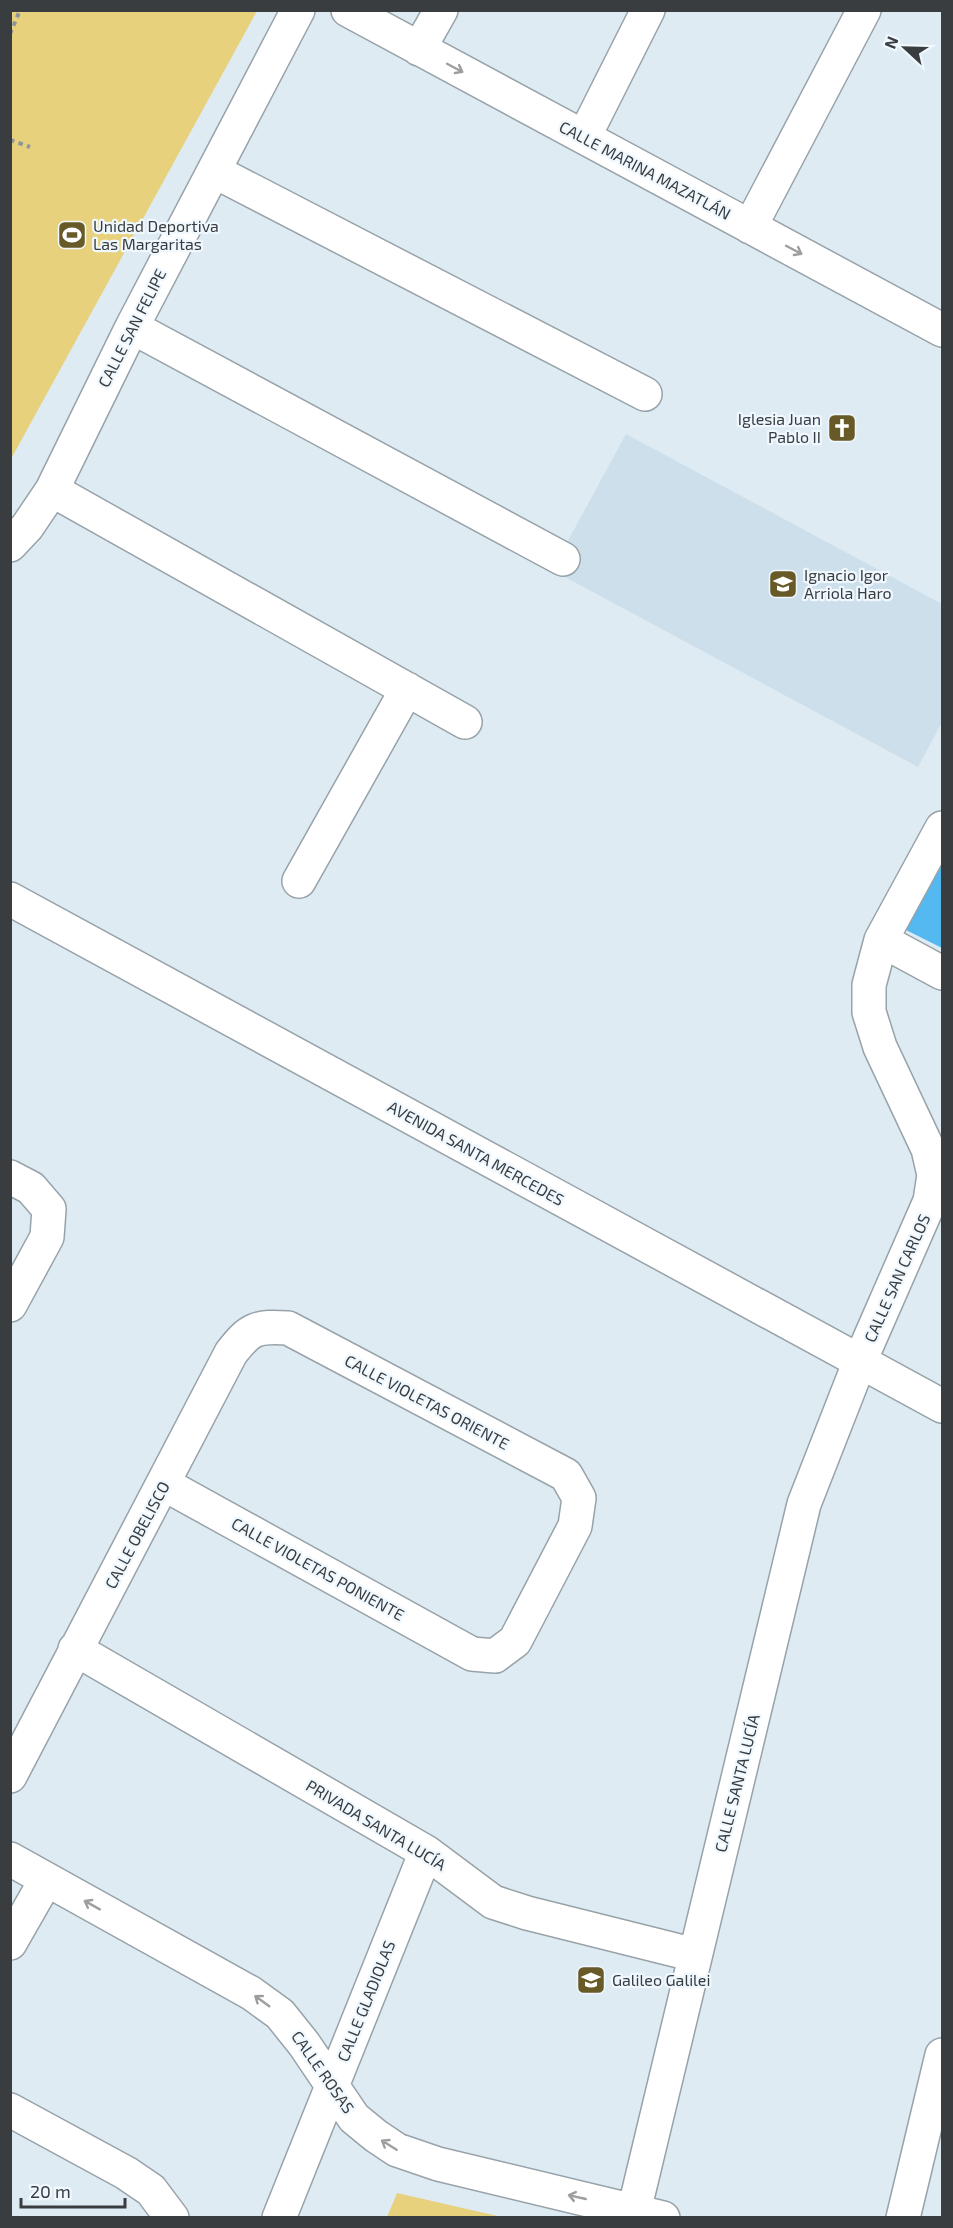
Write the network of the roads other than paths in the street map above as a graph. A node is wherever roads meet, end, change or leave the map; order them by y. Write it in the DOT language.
graph roads {
  1 [pos="298,10"];
  2 [pos="348,10"];
  3 [pos="441,10"];
  4 [pos="648,10"];
  5 [pos="864,10"];
  6 [pos="419,48"];
  7 [pos="584,137"];
  8 [pos="214,171"];
  9 [pos="750,226"];
  10 [pos="132,327"];
  11 [pos="942,330"];
  12 [pos="645,394"];
  13 [pos="52,490"];
  14 [pos="10,545"];
  15 [pos="563,559"];
  16 [pos="406,689"];
  17 [pos="465,723"];
  18 [pos="942,828"];
  19 [pos="299,881"];
  20 [pos="10,899"];
  21 [pos="881,940"];
  22 [pos="942,973"];
  23 [pos="10,1177"];
  24 [pos="10,1305"];
  25 [pos="288,1328"];
  26 [pos="860,1361"];
  27 [pos="942,1406"];
  28 [pos="164,1484"];
  29 [pos="75,1649"];
  30 [pos="472,1654"];
  31 [pos="10,1776"];
  32 [pos="426,1852"];
  33 [pos="10,1859"];
  34 [pos="46,1880"];
  35 [pos="10,1943"];
  36 [pos="695,1955"];
  37 [pos="942,2055"];
  38 [pos="332,2086"];
  39 [pos="10,2110"];
  40 [pos="648,2214"];
  41 [pos="172,2217"];
  42 [pos="279,2217"];
  43 [pos="903,2217"];
  1 -- 8 [label="street, CALLE SAN FELIPE"];
  2 -- 6 [label="street, CALLE MARINA MAZATLÁN"];
  3 -- 6 [label="street"];
  4 -- 7 [label="street"];
  5 -- 9 [label="street"];
  6 -- 7 [label="street, CALLE MARINA MAZATLÁN, one-way"];
  7 -- 9 [label="street, CALLE MARINA MAZATLÁN"];
  8 -- 10 [label="street, CALLE SAN FELIPE"];
  8 -- 12 [label="street"];
  9 -- 11 [label="street, CALLE MARINA MAZATLÁN, one-way"];
  10 -- 13 [label="street, CALLE SAN FELIPE"];
  10 -- 15 [label="street"];
  13 -- 14 [label="street, CALLE SAN FELIPE"];
  13 -- 16 [label="street"];
  16 -- 17 [label="street"];
  16 -- 19 [label="street"];
  18 -- 21 [label="street, CALLE SAN CARLOS"];
  20 -- 26 [label="street, AVENIDA SANTA MERCEDES"];
  21 -- 22 [label="street"];
  21 -- 26 [label="street, CALLE SAN CARLOS"];
  23 -- 24 [label="street"];
  25 -- 28 [label="street, CALLE OBELISCO"];
  25 -- 30 [label="street, CALLE VIOLETAS ORIENTE"];
  26 -- 27 [label="street, AVENIDA SANTA MERCEDES"];
  26 -- 36 [label="street, CALLE SANTA LUCÍA"];
  28 -- 29 [label="street, CALLE OBELISCO"];
  28 -- 30 [label="street, CALLE VIOLETAS PONIENTE"];
  29 -- 31 [label="street, CALLE OBELISCO"];
  29 -- 32 [label="street, PRIVADA SANTA LUCÍA"];
  32 -- 36 [label="street, PRIVADA SANTA LUCÍA"];
  32 -- 38 [label="street, CALLE GLADIOLAS"];
  33 -- 34 [label="street, CALLE ROSAS"];
  34 -- 35 [label="street"];
  38 -- 34 [label="street, CALLE ROSAS, one-way"];
  36 -- 40 [label="street, CALLE SANTA LUCÍA"];
  37 -- 43 [label="street"];
  40 -- 38 [label="street, CALLE ROSAS, one-way"];
  38 -- 42 [label="street, CALLE GLADIOLAS"];
  39 -- 41 [label="street"];
}
